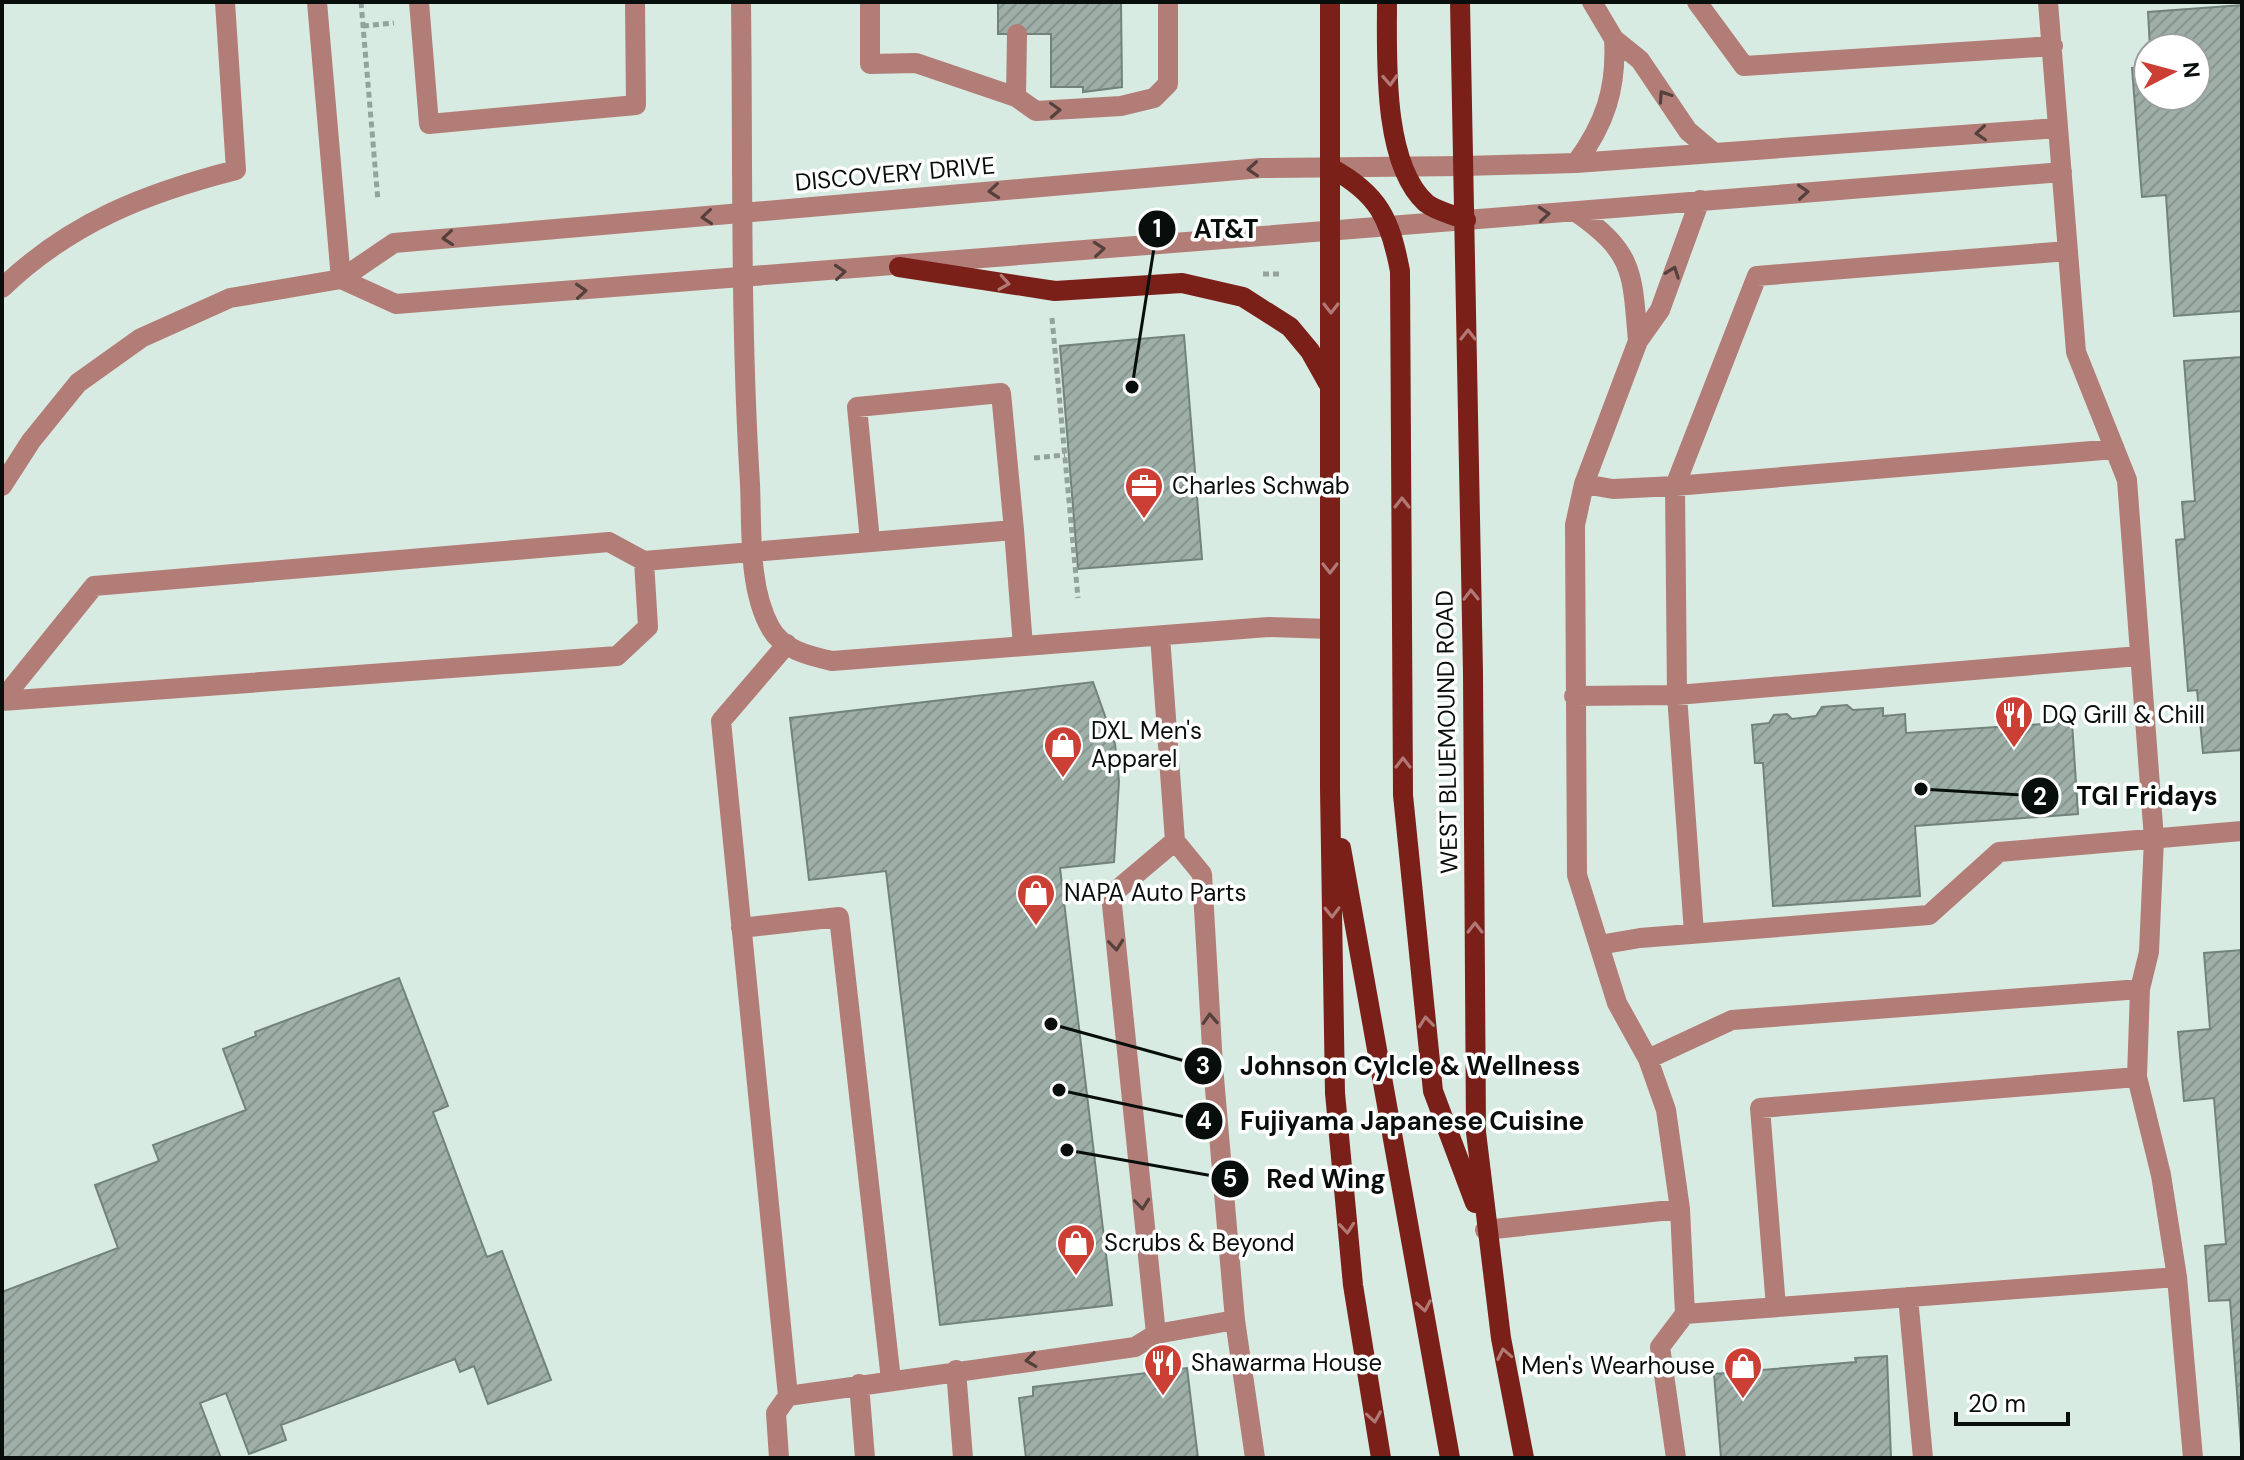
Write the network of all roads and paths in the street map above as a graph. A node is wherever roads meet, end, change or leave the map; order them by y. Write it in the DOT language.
graph roads {
  1 [pos="225,2"];
  2 [pos="317,2"];
  3 [pos="361,2"];
  4 [pos="419,2"];
  5 [pos="635,2"];
  6 [pos="741,2"];
  7 [pos="870,2"];
  8 [pos="1168,2"];
  9 [pos="1330,2"];
  10 [pos="1387,2"];
  11 [pos="1460,2"];
  12 [pos="1592,2"];
  13 [pos="1697,2"];
  14 [pos="2048,2"];
  15 [pos="1017,34"];
  16 [pos="1614,39"];
  17 [pos="2053,46"];
  18 [pos="1016,97"];
  19 [pos="2058,128"];
  20 [pos="1714,153"];
  21 [pos="1576,163"];
  22 [pos="1464,166"];
  23 [pos="1404,167"];
  24 [pos="1331,168"];
  25 [pos="2062,172"];
  26 [pos="1700,200"];
  27 [pos="378,201"];
  28 [pos="1576,212"];
  29 [pos="742,214"];
  30 [pos="1466,220"];
  31 [pos="1390,226"];
  32 [pos="1331,230"];
  33 [pos="2068,251"];
  34 [pos="899,267"];
  35 [pos="1262,274"];
  36 [pos="1279,274"];
  37 [pos="341,279"];
  38 [pos="741,280"];
  39 [pos="2,288"];
  40 [pos="1052,317"];
  41 [pos="1638,341"];
  42 [pos="1330,387"];
  43 [pos="2115,449"];
  44 [pos="1584,484"];
  45 [pos="2,486"];
  46 [pos="1675,486"];
  47 [pos="1014,530"];
  48 [pos="870,541"];
  49 [pos="754,551"];
  50 [pos="644,561"];
  51 [pos="1078,598"];
  52 [pos="1330,629"];
  53 [pos="1160,636"];
  54 [pos="787,644"];
  55 [pos="1023,646"];
  56 [pos="2139,656"];
  57 [pos="1677,695"];
  58 [pos="1574,696"];
  59 [pos="2,701"];
  60 [pos="1330,789"];
  61 [pos="2242,831"];
  62 [pos="2154,839"];
  63 [pos="1175,841"];
  64 [pos="741,928"];
  65 [pos="1694,933"];
  66 [pos="1599,945"];
  67 [pos="2140,989"];
  68 [pos="1648,1059"];
  69 [pos="2137,1077"];
  70 [pos="1680,1209"];
  71 [pos="1485,1230"];
  72 [pos="2177,1277"];
  73 [pos="1908,1297"];
  74 [pos="1776,1307"];
  75 [pos="1685,1314"];
  76 [pos="1235,1320"];
  77 [pos="1156,1334"];
  78 [pos="956,1370"];
  79 [pos="891,1380"];
  80 [pos="859,1384"];
  81 [pos="788,1396"];
  82 [pos="779,1458"];
  83 [pos="865,1458"];
  84 [pos="963,1458"];
  85 [pos="1255,1458"];
  86 [pos="1381,1458"];
  87 [pos="1450,1458"];
  88 [pos="1524,1458"];
  89 [pos="1676,1458"];
  90 [pos="1923,1458"];
  91 [pos="2193,1458"];
  1 -- 39 [label="street"];
  2 -- 37 [label="street"];
  3 -- 27 [label="path"];
  4 -- 5 [label="street"];
  6 -- 29 [label="street"];
  7 -- 18 [label="street"];
  18 -- 8 [label="street, one-way"];
  9 -- 24 [label="main road"];
  10 -- 23 [label="main road, one-way"];
  11 -- 22 [label="main road, WEST BLUEMOUND ROAD"];
  12 -- 16 [label="street"];
  13 -- 17 [label="street"];
  14 -- 17 [label="street"];
  15 -- 18 [label="street"];
  20 -- 16 [label="street, one-way"];
  16 -- 21 [label="street"];
  17 -- 19 [label="street"];
  19 -- 20 [label="street, DISCOVERY DRIVE, one-way"];
  19 -- 25 [label="street"];
  20 -- 21 [label="street, DISCOVERY DRIVE"];
  21 -- 22 [label="street, DISCOVERY DRIVE"];
  22 -- 23 [label="street, DISCOVERY DRIVE"];
  22 -- 30 [label="main road, WEST BLUEMOUND ROAD"];
  23 -- 24 [label="street, DISCOVERY DRIVE"];
  23 -- 30 [label="main road"];
  24 -- 29 [label="street, DISCOVERY DRIVE, one-way"];
  24 -- 31 [label="main road"];
  24 -- 32 [label="main road"];
  26 -- 25 [label="street, one-way"];
  25 -- 33 [label="street"];
  26 -- 28 [label="street"];
  41 -- 26 [label="street, one-way"];
  30 -- 28 [label="street, one-way"];
  28 -- 41 [label="street"];
  29 -- 37 [label="street, DISCOVERY DRIVE, one-way"];
  29 -- 38 [label="street"];
  30 -- 31 [label="street"];
  71 -- 30 [label="main road, WEST BLUEMOUND ROAD, one-way"];
  31 -- 32 [label="street"];
  71 -- 31 [label="main road, one-way"];
  34 -- 32 [label="street, one-way"];
  32 -- 42 [label="main road, one-way"];
  33 -- 43 [label="street"];
  33 -- 46 [label="street"];
  38 -- 34 [label="street, one-way"];
  34 -- 42 [label="main road, one-way"];
  35 -- 36 [label="path"];
  37 -- 38 [label="street, one-way"];
  37 -- 45 [label="street, DISCOVERY DRIVE"];
  38 -- 49 [label="street"];
  40 -- 51 [label="path"];
  41 -- 44 [label="street"];
  42 -- 52 [label="main road, one-way"];
  43 -- 46 [label="street"];
  43 -- 56 [label="street"];
  44 -- 46 [label="street"];
  44 -- 58 [label="street"];
  46 -- 57 [label="street"];
  47 -- 48 [label="street"];
  47 -- 48 [label="street"];
  47 -- 55 [label="street"];
  48 -- 49 [label="street"];
  49 -- 50 [label="street"];
  49 -- 54 [label="street"];
  50 -- 59 [label="street"];
  50 -- 59 [label="street"];
  52 -- 53 [label="street"];
  52 -- 60 [label="main road"];
  53 -- 55 [label="street"];
  53 -- 63 [label="street"];
  54 -- 55 [label="street"];
  54 -- 64 [label="street"];
  56 -- 57 [label="street"];
  56 -- 62 [label="street"];
  57 -- 58 [label="street"];
  57 -- 65 [label="street"];
  58 -- 66 [label="street"];
  60 -- 86 [label="main road, one-way"];
  60 -- 87 [label="main road, one-way"];
  61 -- 62 [label="street"];
  62 -- 65 [label="street"];
  62 -- 67 [label="street"];
  76 -- 63 [label="street, one-way"];
  63 -- 77 [label="street, one-way"];
  64 -- 79 [label="street"];
  64 -- 81 [label="street"];
  65 -- 66 [label="street"];
  66 -- 68 [label="street"];
  67 -- 68 [label="street"];
  67 -- 69 [label="street"];
  68 -- 70 [label="street"];
  69 -- 72 [label="street"];
  69 -- 74 [label="street"];
  70 -- 71 [label="street"];
  70 -- 75 [label="street"];
  88 -- 71 [label="main road, WEST BLUEMOUND ROAD, one-way"];
  72 -- 73 [label="street"];
  72 -- 91 [label="street"];
  73 -- 74 [label="street"];
  73 -- 90 [label="street"];
  74 -- 75 [label="street"];
  75 -- 89 [label="street"];
  76 -- 77 [label="street"];
  76 -- 85 [label="street"];
  77 -- 78 [label="street, one-way"];
  78 -- 79 [label="street"];
  78 -- 84 [label="street"];
  79 -- 80 [label="street"];
  80 -- 81 [label="street"];
  80 -- 83 [label="street"];
  81 -- 82 [label="street"];
}
